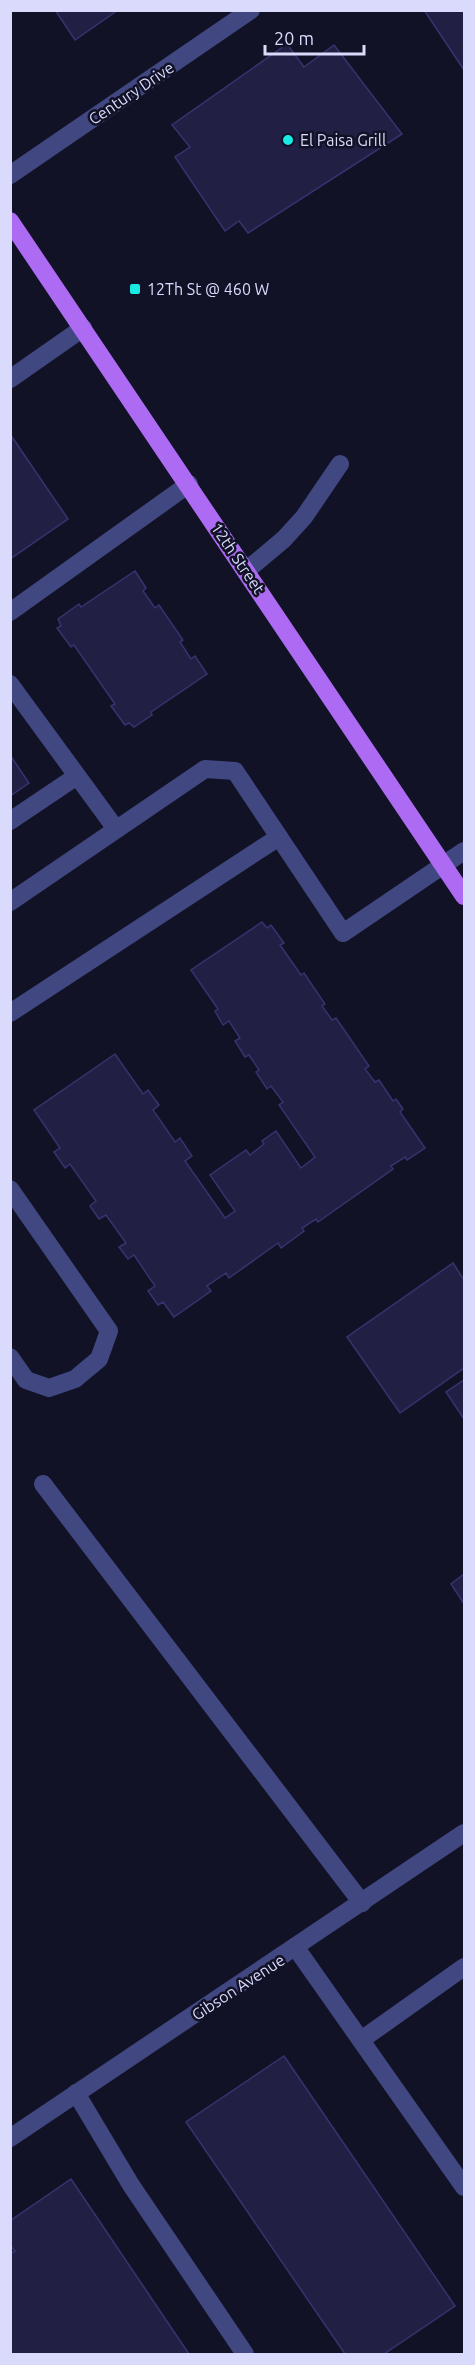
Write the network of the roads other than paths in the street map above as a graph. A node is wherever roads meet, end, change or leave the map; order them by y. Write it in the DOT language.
graph roads {
  1 [pos="251,10"];
  2 [pos="10,175"];
  3 [pos="10,221"];
  4 [pos="83,328"];
  5 [pos="10,379"];
  6 [pos="340,464"];
  7 [pos="189,484"];
  8 [pos="247,570"];
  9 [pos="10,612"];
  10 [pos="10,684"];
  11 [pos="77,776"];
  12 [pos="10,821"];
  13 [pos="116,829"];
  14 [pos="279,837"];
  15 [pos="465,851"];
  16 [pos="444,865"];
  17 [pos="465,896"];
  18 [pos="10,902"];
  19 [pos="10,1013"];
  20 [pos="10,1189"];
  21 [pos="10,1357"];
  22 [pos="43,1484"];
  23 [pos="465,1833"];
  24 [pos="362,1903"];
  25 [pos="296,1948"];
  26 [pos="465,1967"];
  27 [pos="361,2040"];
  28 [pos="76,2093"];
  29 [pos="10,2138"];
  30 [pos="465,2187"];
  31 [pos="245,2355"];
  1 -- 2 [label="street, Century Drive"];
  3 -- 4 [label="main road, 12th Street"];
  4 -- 5 [label="street"];
  4 -- 7 [label="main road, 12th Street"];
  6 -- 8 [label="street"];
  7 -- 8 [label="main road, 12th Street"];
  7 -- 9 [label="street"];
  8 -- 16 [label="main road, 12th Street"];
  10 -- 11 [label="street"];
  11 -- 12 [label="street"];
  11 -- 13 [label="street"];
  13 -- 14 [label="street"];
  13 -- 18 [label="street"];
  14 -- 16 [label="street"];
  14 -- 19 [label="street"];
  15 -- 16 [label="street"];
  16 -- 17 [label="main road, 12th Street"];
  20 -- 21 [label="street"];
  22 -- 24 [label="street"];
  23 -- 24 [label="street, Gibson Avenue"];
  24 -- 25 [label="street, Gibson Avenue"];
  25 -- 27 [label="street"];
  25 -- 28 [label="street, Gibson Avenue"];
  26 -- 27 [label="street"];
  27 -- 30 [label="street"];
  28 -- 29 [label="street, Gibson Avenue"];
  28 -- 31 [label="street"];
}
